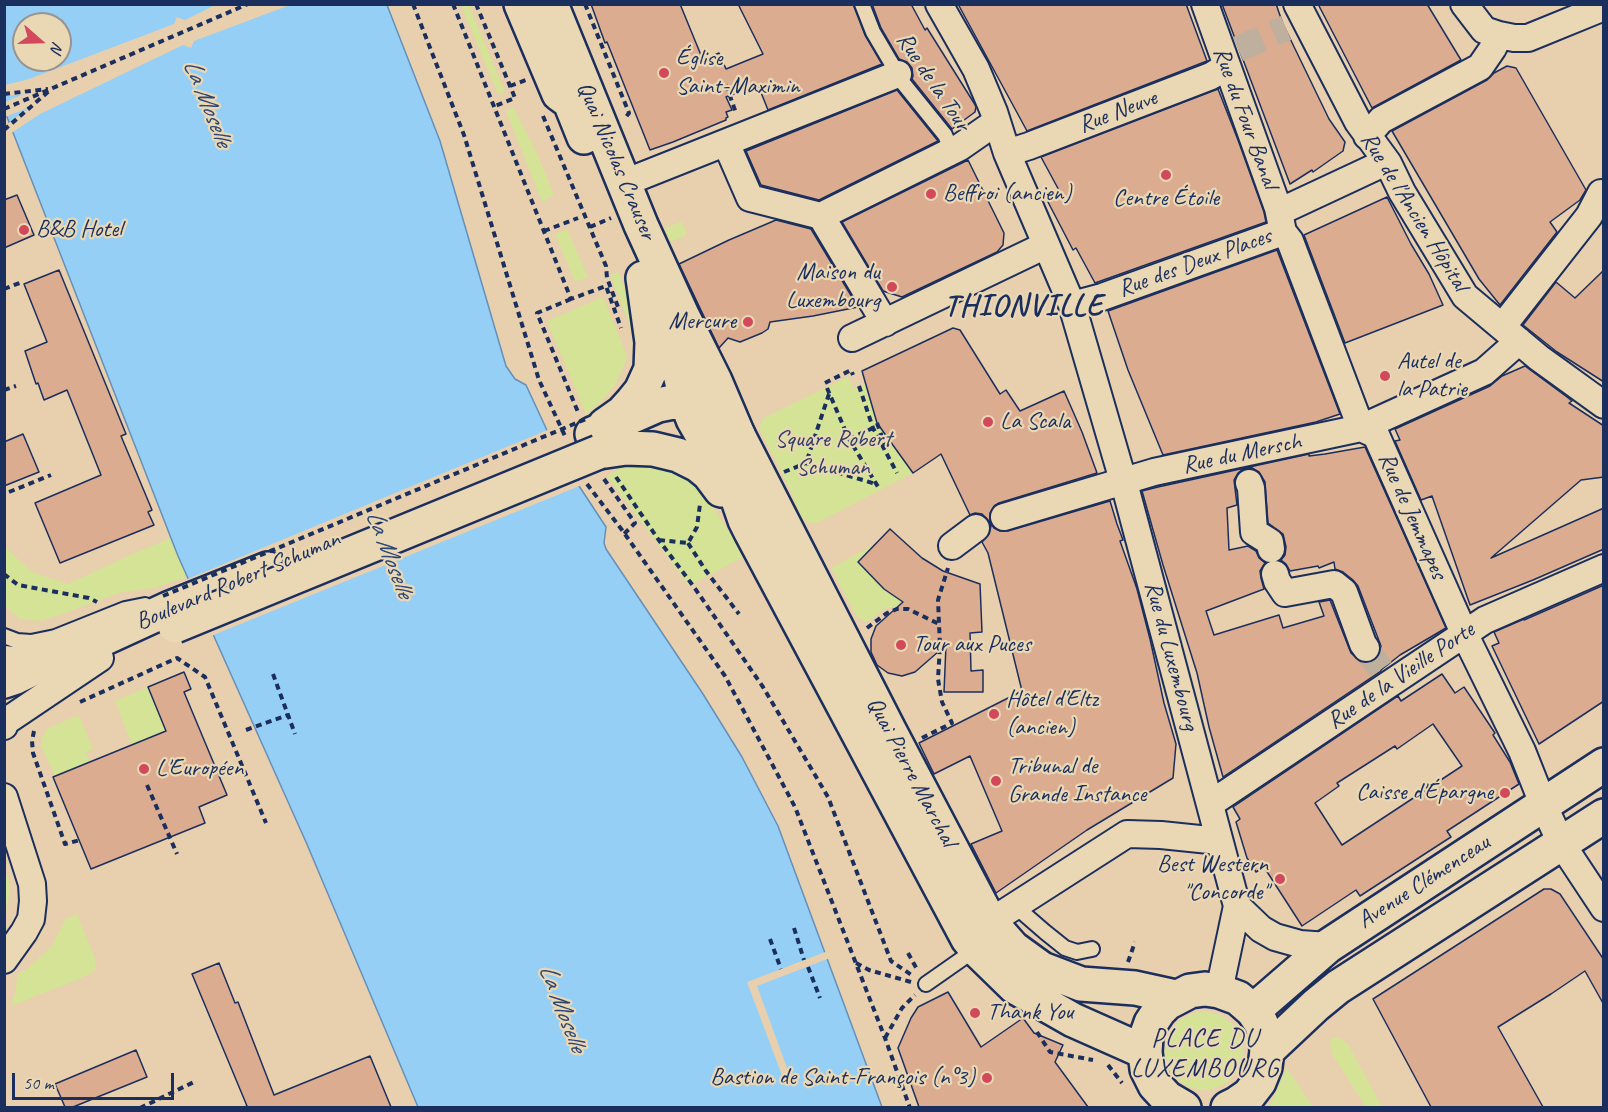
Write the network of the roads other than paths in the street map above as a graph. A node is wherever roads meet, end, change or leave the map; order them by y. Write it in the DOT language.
graph roads {
  1 [pos="521,4"];
  2 [pos="551,4"];
  3 [pos="862,4"];
  4 [pos="939,4"];
  5 [pos="1205,4"];
  6 [pos="1464,4"];
  7 [pos="1604,7"];
  8 [pos="1296,17"];
  9 [pos="1499,35"];
  10 [pos="1229,57"];
  11 [pos="898,74"];
  12 [pos="996,122"];
  13 [pos="1367,136"];
  14 [pos="726,143"];
  15 [pos="952,151"];
  16 [pos="1007,153"];
  17 [pos="1386,162"];
  18 [pos="624,183"];
  19 [pos="1600,193"];
  20 [pos="821,216"];
  21 [pos="1281,222"];
  22 [pos="1046,245"];
  23 [pos="642,278"];
  24 [pos="1072,305"];
  25 [pos="682,317"];
  26 [pos="885,323"];
  27 [pos="1510,334"];
  28 [pos="852,338"];
  29 [pos="1604,405"];
  30 [pos="684,408"];
  31 [pos="1361,428"];
  32 [pos="738,435"];
  33 [pos="591,445"];
  34 [pos="1243,468"];
  35 [pos="1124,485"];
  36 [pos="1004,517"];
  37 [pos="745,520"];
  38 [pos="976,528"];
  39 [pos="952,546"];
  40 [pos="1604,568"];
  41 [pos="168,608"];
  42 [pos="1464,633"];
  43 [pos="4,636"];
  44 [pos="1366,648"];
  45 [pos="85,655"];
  46 [pos="4,659"];
  47 [pos="4,681"];
  48 [pos="4,690"];
  49 [pos="4,726"];
  50 [pos="1604,765"];
  51 [pos="4,797"];
  52 [pos="1543,804"];
  53 [pos="1604,816"];
  54 [pos="1215,823"];
  55 [pos="1562,843"];
  56 [pos="1236,906"];
  57 [pos="1604,908"];
  58 [pos="994,926"];
  59 [pos="9,943"];
  60 [pos="1328,945"];
  61 [pos="1092,949"];
  62 [pos="4,960"];
  63 [pos="926,984"];
  64 [pos="1219,991"];
  65 [pos="1176,997"];
  66 [pos="1253,1011"];
  67 [pos="1267,1051"];
  68 [pos="1145,1052"];
  69 [pos="1178,1106"];
  70 [pos="1234,1106"];
  1 -- 23 [label="main road, Quai Nicolas Crauser"];
  2 -- 18 [label="main road, Quai Nicolas Crauser"];
  3 -- 11 [label="lane, Rue de la Tour"];
  4 -- 12 [label="street, Rue du Luxembourg"];
  5 -- 10 [label="street, Rue du Four Banal"];
  6 -- 9 [label="street"];
  7 -- 9 [label="street"];
  8 -- 13 [label="street, Rue de l'Ancien Hôpital"];
  9 -- 13 [label="street"];
  10 -- 16 [label="street, Rue Neuve"];
  10 -- 21 [label="street, Rue du Four Banal"];
  11 -- 14 [label="street"];
  11 -- 15 [label="lane, Rue de la Tour"];
  12 -- 15 [label="street"];
  12 -- 16 [label="street, Rue du Luxembourg"];
  13 -- 17 [label="street, Rue de l'Ancien Hôpital"];
  14 -- 18 [label="street"];
  14 -- 20 [label="street"];
  15 -- 20 [label="street"];
  16 -- 22 [label="street, Rue du Luxembourg"];
  17 -- 21 [label="street, Rue des Deux Places"];
  17 -- 27 [label="street, Rue de l'Ancien Hôpital"];
  18 -- 25 [label="main road, Quai Nicolas Crauser"];
  19 -- 27 [label="street, Rue du Mersch"];
  20 -- 26 [label="street"];
  21 -- 24 [label="street, Rue des Deux Places"];
  21 -- 31 [label="street, Rue de Jemmapes"];
  22 -- 24 [label="street, Rue du Luxembourg"];
  22 -- 26 [label="street"];
  23 -- 30 [label="main road, Quai Pierre Marchal"];
  23 -- 33 [label="main road"];
  24 -- 35 [label="street, Rue du Luxembourg"];
  25 -- 32 [label="main road, Quai Pierre Marchal"];
  26 -- 28 [label="street"];
  27 -- 29 [label="street, Rue de l'Ancien Hôpital"];
  27 -- 31 [label="street, Rue du Mersch"];
  30 -- 32 [label="main road, Quai Pierre Marchal"];
  30 -- 33 [label="main road, Boulevard Robert Schuman"];
  30 -- 37 [label="main road, Quai Pierre Marchal"];
  31 -- 34 [label="street, Rue du Mersch"];
  31 -- 42 [label="street, Rue de Jemmapes"];
  32 -- 58 [label="main road, Quai Pierre Marchal"];
  33 -- 37 [label="main road, Quai Pierre Marchal"];
  33 -- 41 [label="main road, Boulevard Robert Schuman, bridge"];
  33 -- 41 [label="main road, Boulevard Robert Schuman"];
  34 -- 35 [label="street, Rue du Mersch"];
  34 -- 44 [label="street"];
  35 -- 36 [label="street, Rue du Mersch"];
  35 -- 54 [label="street, Rue du Luxembourg"];
  37 -- 58 [label="main road, Quai Pierre Marchal"];
  38 -- 39 [label="street"];
  40 -- 42 [label="street, Rue de la Vieille Porte"];
  41 -- 43 [label="lane"];
  41 -- 45 [label="main road, Boulevard Robert Schuman"];
  42 -- 52 [label="street, Rue de Jemmapes"];
  42 -- 54 [label="street, Rue de la Vieille Porte"];
  45 -- 46 [label="street"];
  45 -- 47 [label="main road, Boulevard Robert Schuman"];
  45 -- 48 [label="main road, Boulevard Robert Schuman"];
  45 -- 49 [label="street"];
  50 -- 52 [label="main road, Avenue Clémenceau"];
  51 -- 59 [label="street"];
  52 -- 55 [label="street, Rue de Jemmapes"];
  52 -- 60 [label="main road, Avenue Clémenceau"];
  53 -- 55 [label="main road, Avenue Clémenceau"];
  54 -- 56 [label="street"];
  54 -- 58 [label="street"];
  55 -- 57 [label="street, Rue de Jemmapes"];
  55 -- 67 [label="main road, Avenue Clémenceau"];
  56 -- 60 [label="street"];
  56 -- 64 [label="street"];
  58 -- 61 [label="lane"];
  58 -- 63 [label="lane"];
  58 -- 65 [label="main road, Quai Pierre Marchal"];
  58 -- 68 [label="main road, Quai Pierre Marchal"];
  59 -- 62 [label="street"];
  60 -- 66 [label="main road, Avenue Clémenceau"];
  64 -- 65 [label="main road"];
  64 -- 66 [label="main road"];
  65 -- 68 [label="main road"];
  66 -- 67 [label="main road"];
  67 -- 70 [label="main road"];
  68 -- 69 [label="main road"];
}
